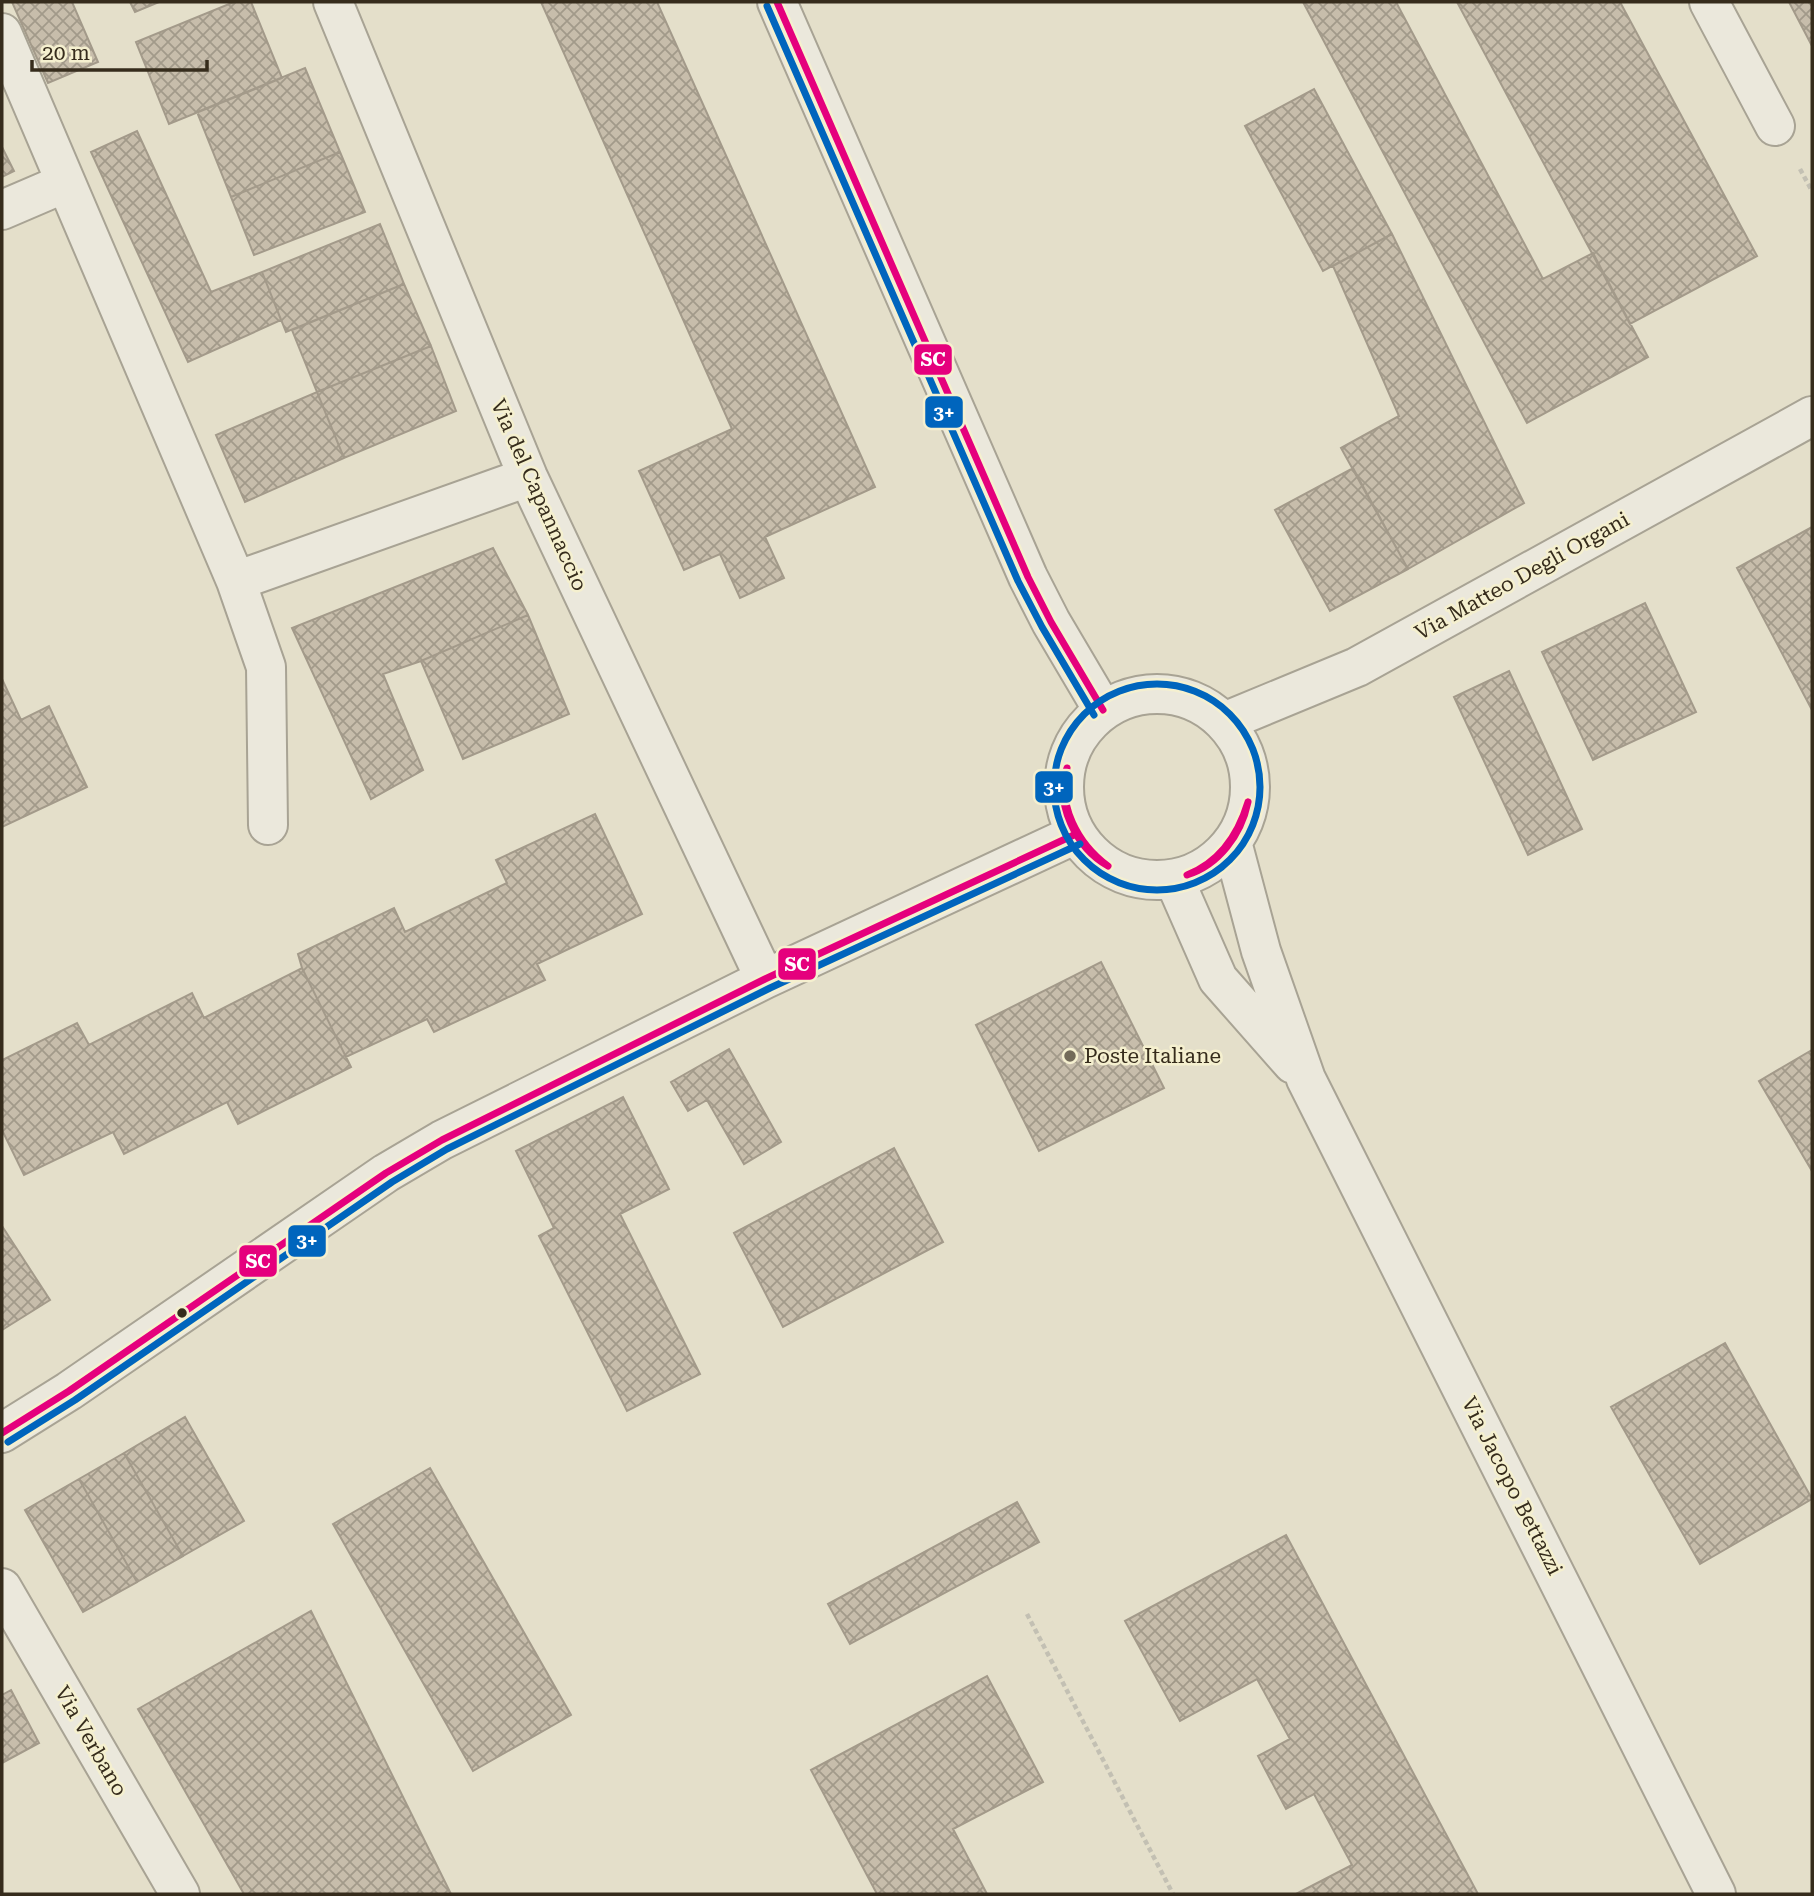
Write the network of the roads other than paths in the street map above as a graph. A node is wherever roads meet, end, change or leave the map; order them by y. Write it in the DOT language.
graph roads {
  1 [pos="333,2"];
  2 [pos="777,2"];
  3 [pos="1709,2"];
  4 [pos="2,33"];
  5 [pos="1775,126"];
  6 [pos="65,183"];
  7 [pos="2,210"];
  8 [pos="1812,416"];
  9 [pos="528,477"];
  10 [pos="236,581"];
  11 [pos="1103,710"];
  12 [pos="1224,722"];
  13 [pos="268,825"];
  14 [pos="1076,834"];
  15 [pos="1231,842"];
  16 [pos="1174,879"];
  17 [pos="765,979"];
  18 [pos="1306,1079"];
  19 [pos="2,1433"];
  20 [pos="2,1588"];
  21 [pos="180,1894"];
  22 [pos="1716,1894"];
  1 -- 9 [label="street, Via del Capannaccio"];
  2 -- 11 [label="street"];
  3 -- 5 [label="street"];
  4 -- 6 [label="street"];
  6 -- 7 [label="street"];
  6 -- 10 [label="street"];
  8 -- 12 [label="street, Via Matteo Degli Organi"];
  9 -- 10 [label="street"];
  9 -- 17 [label="street, Via del Capannaccio"];
  10 -- 13 [label="street"];
  11 -- 12 [label="street"];
  11 -- 14 [label="street"];
  12 -- 15 [label="street"];
  14 -- 16 [label="street"];
  14 -- 17 [label="street"];
  15 -- 16 [label="street"];
  15 -- 18 [label="street, Via Jacopo Bettazzi"];
  16 -- 18 [label="street, Via Jacopo Bettazzi"];
  17 -- 19 [label="street"];
  18 -- 22 [label="street, Via Jacopo Bettazzi"];
  20 -- 21 [label="street, Via Verbano"];
}
